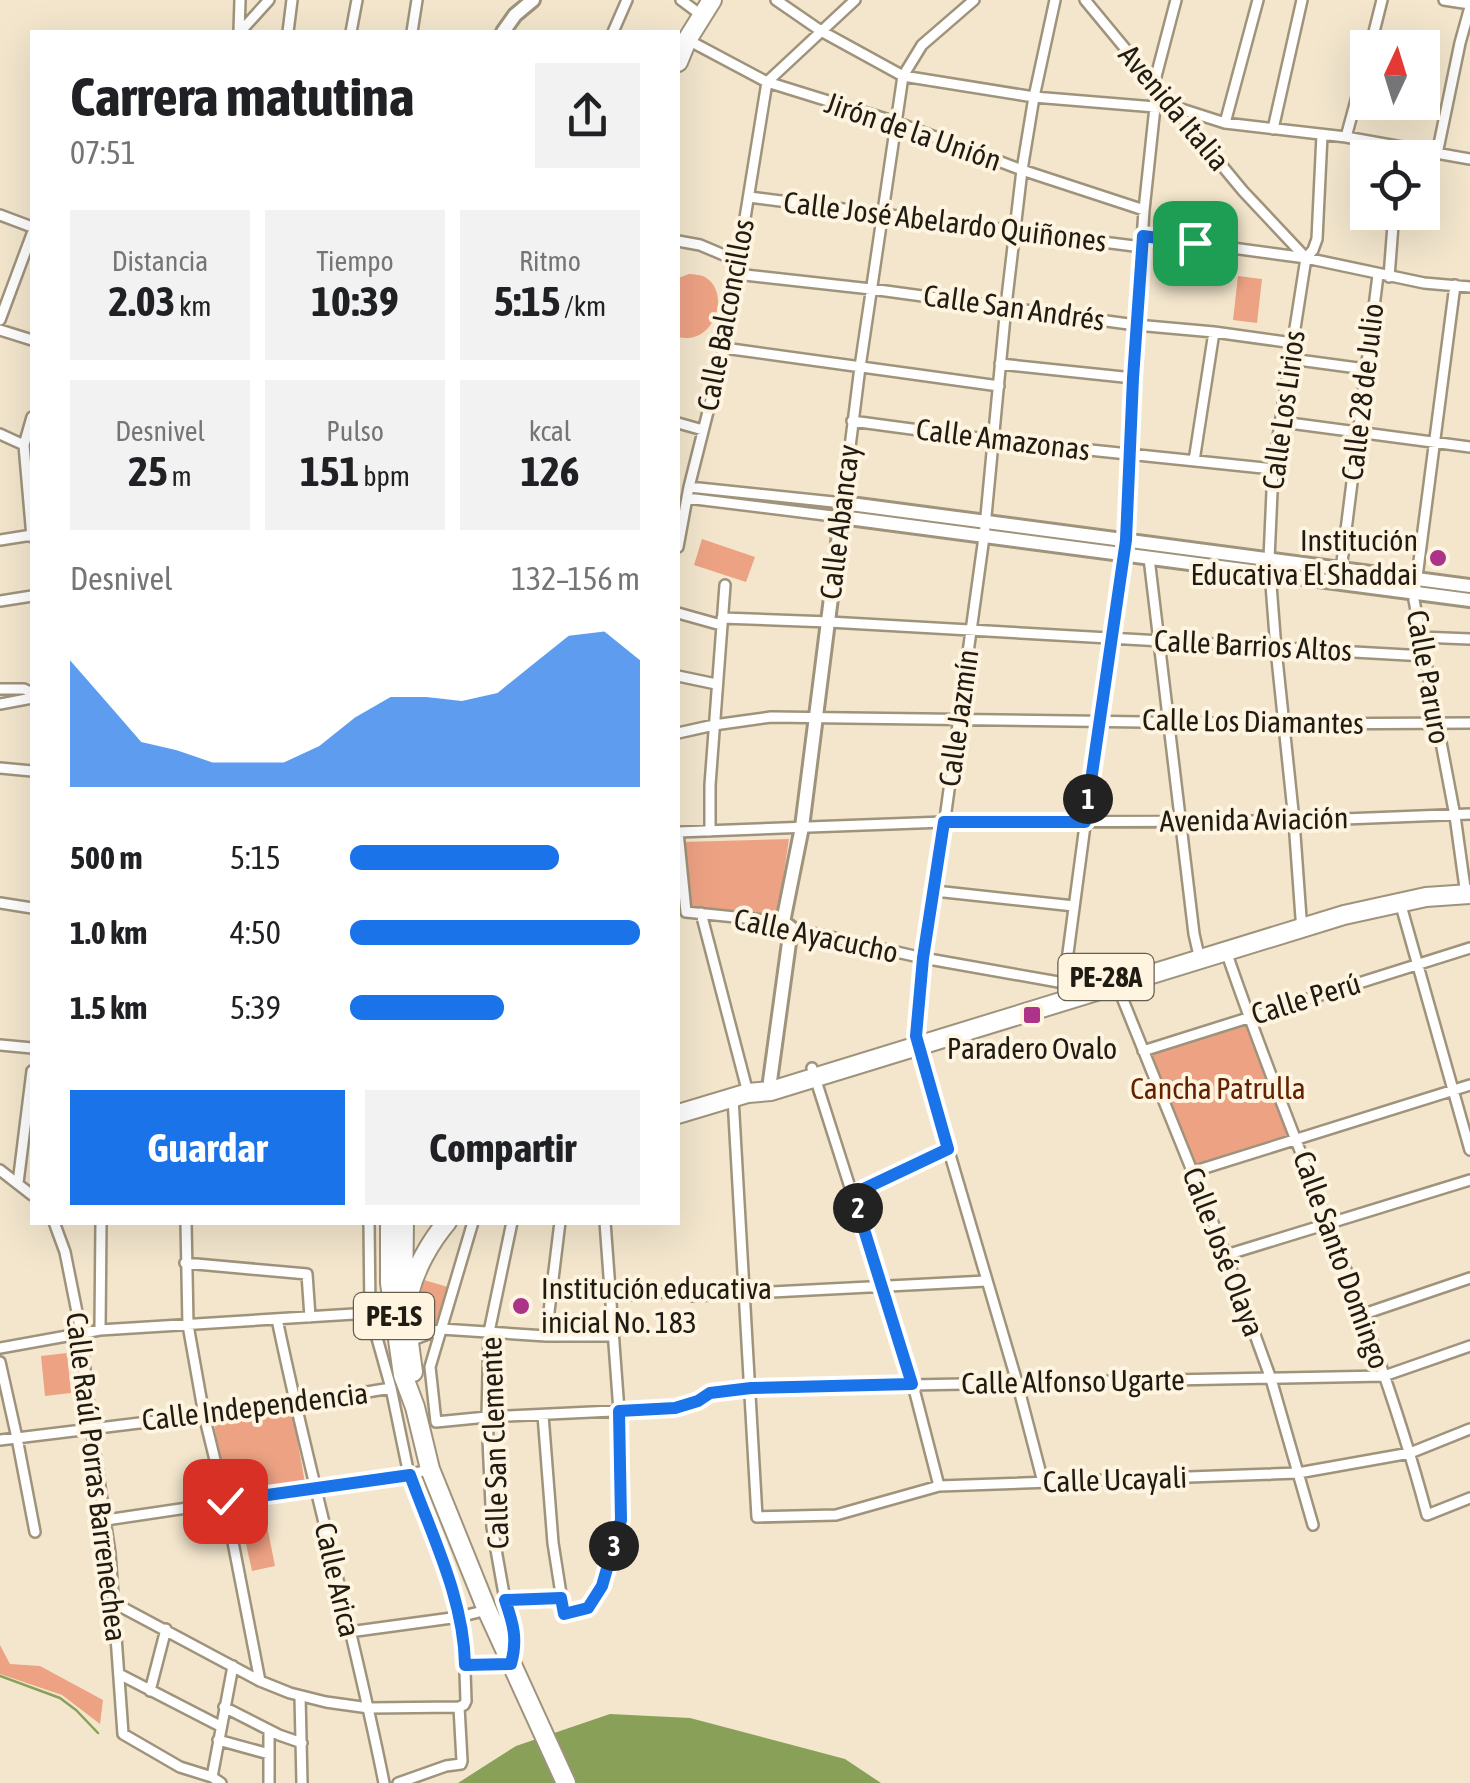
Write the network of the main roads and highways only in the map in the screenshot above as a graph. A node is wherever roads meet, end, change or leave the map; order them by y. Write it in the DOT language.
graph roads {
  1 [pos="707,8"];
  2 [pos="680,57"];
  3 [pos="1468,888"];
  4 [pos="1302,923"];
  5 [pos="1198,955"];
  6 [pos="1067,990"];
  7 [pos="814,1072"];
  8 [pos="740,1095"];
  9 [pos="680,1113"];
  10 [pos="398,1225"];
  11 [pos="443,1227"];
  12 [pos="407,1319"];
  13 [pos="415,1408"];
  14 [pos="566,1783"];
  1 -- 2 [label="highway"];
  3 -- 4 [label="highway, PE-28A"];
  3 -- 4 [label="highway, PE-28A"];
  4 -- 5 [label="highway, PE-28A"];
  4 -- 5 [label="highway, PE-28A"];
  5 -- 6 [label="highway, PE-28A"];
  5 -- 6 [label="highway, PE-28A"];
  6 -- 7 [label="highway, PE-28A"];
  7 -- 8 [label="highway, PE-28A"];
  7 -- 8 [label="highway, PE-28A"];
  8 -- 9 [label="highway, PE-28A"];
  10 -- 11 [label="highway"];
  10 -- 12 [label="highway, PE-1S"];
  10 -- 13 [label="highway, PE-1S"];
  11 -- 12 [label="highway"];
  12 -- 13 [label="highway, PE-1S"];
  13 -- 14 [label="highway, PE-1S"];
}
